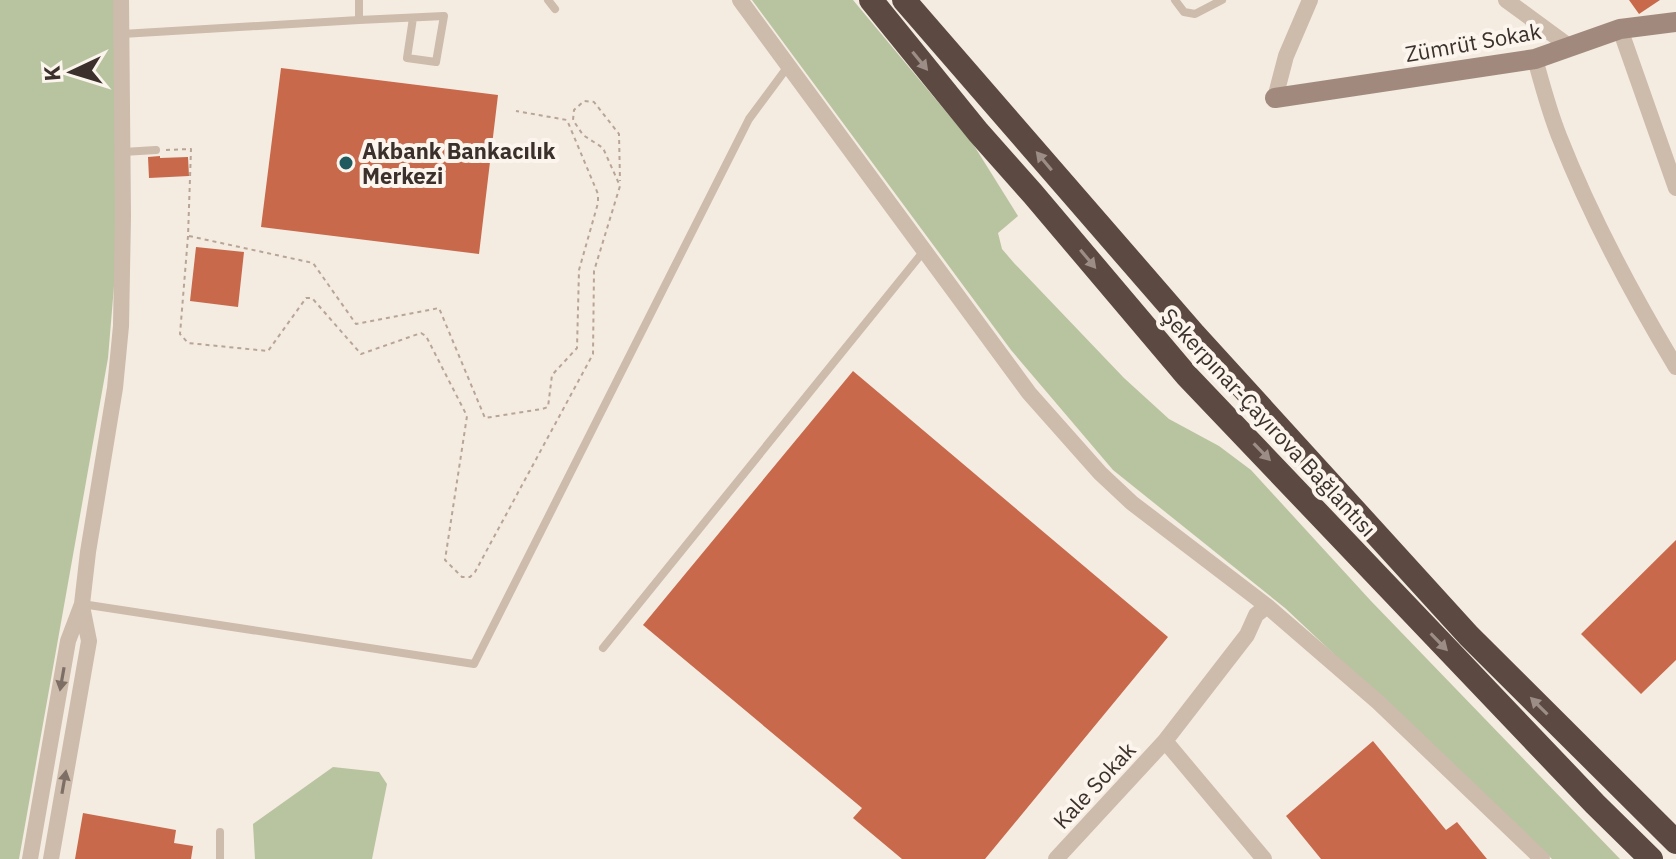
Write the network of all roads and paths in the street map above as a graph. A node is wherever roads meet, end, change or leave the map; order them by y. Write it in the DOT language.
graph roads {
  1 [pos="121,0"];
  2 [pos="359,0"];
  3 [pos="548,0"];
  4 [pos="740,0"];
  5 [pos="871,0"];
  6 [pos="904,0"];
  7 [pos="1175,0"];
  8 [pos="1222,0"];
  9 [pos="1310,0"];
  10 [pos="1510,1"];
  11 [pos="555,9"];
  12 [pos="413,18"];
  13 [pos="359,20"];
  14 [pos="1676,22"];
  15 [pos="1620,29"];
  16 [pos="121,34"];
  17 [pos="1570,47"];
  18 [pos="1535,59"];
  19 [pos="789,65"];
  20 [pos="1275,98"];
  21 [pos="516,111"];
  22 [pos="156,150"];
  23 [pos="123,152"];
  24 [pos="620,181"];
  25 [pos="1676,188"];
  26 [pos="188,236"];
  27 [pos="923,252"];
  28 [pos="1676,367"];
  29 [pos="82,604"];
  30 [pos="1267,606"];
  31 [pos="603,648"];
  32 [pos="1165,741"];
  33 [pos="1594,761"];
  34 [pos="1676,830"];
  35 [pos="220,832"];
  36 [pos="1676,842"];
  37 [pos="30,859"];
  38 [pos="51,859"];
  39 [pos="220,859"];
  40 [pos="1056,859"];
  41 [pos="1264,859"];
  42 [pos="1542,859"];
  43 [pos="1649,859"];
  1 -- 16 [label="street"];
  2 -- 13 [label="lane"];
  3 -- 11 [label="lane"];
  4 -- 19 [label="street"];
  5 -- 43 [label="highway, Şekerpınar-Çayırova Bağlantısı, one-way"];
  33 -- 6 [label="highway, Şekerpınar-Çayırova Bağlantısı, one-way"];
  7 -- 8 [label="lane"];
  9 -- 20 [label="street"];
  10 -- 17 [label="street"];
  12 -- 12 [label="lane"];
  12 -- 13 [label="lane"];
  13 -- 16 [label="lane"];
  14 -- 15 [label="street, Zümrüt Sokak"];
  15 -- 17 [label="street, Zümrüt Sokak"];
  15 -- 25 [label="street"];
  16 -- 23 [label="street"];
  17 -- 18 [label="street, Zümrüt Sokak"];
  18 -- 20 [label="street, Zümrüt Sokak"];
  18 -- 28 [label="street"];
  19 -- 27 [label="street"];
  19 -- 29 [label="lane"];
  21 -- 26 [label="path"];
  22 -- 23 [label="lane"];
  22 -- 26 [label="path"];
  23 -- 29 [label="street"];
  24 -- 24 [label="path"];
  24 -- 26 [label="path"];
  27 -- 30 [label="street"];
  27 -- 31 [label="lane"];
  29 -- 37 [label="street, one-way"];
  38 -- 29 [label="street, one-way"];
  30 -- 32 [label="street, Kale Sokak"];
  30 -- 42 [label="street"];
  32 -- 40 [label="street, Kale Sokak"];
  32 -- 41 [label="street"];
  33 -- 34 [label="highway"];
  33 -- 36 [label="highway, Şekerpınar-Çayırova Bağlantısı"];
  35 -- 39 [label="lane"];
}
